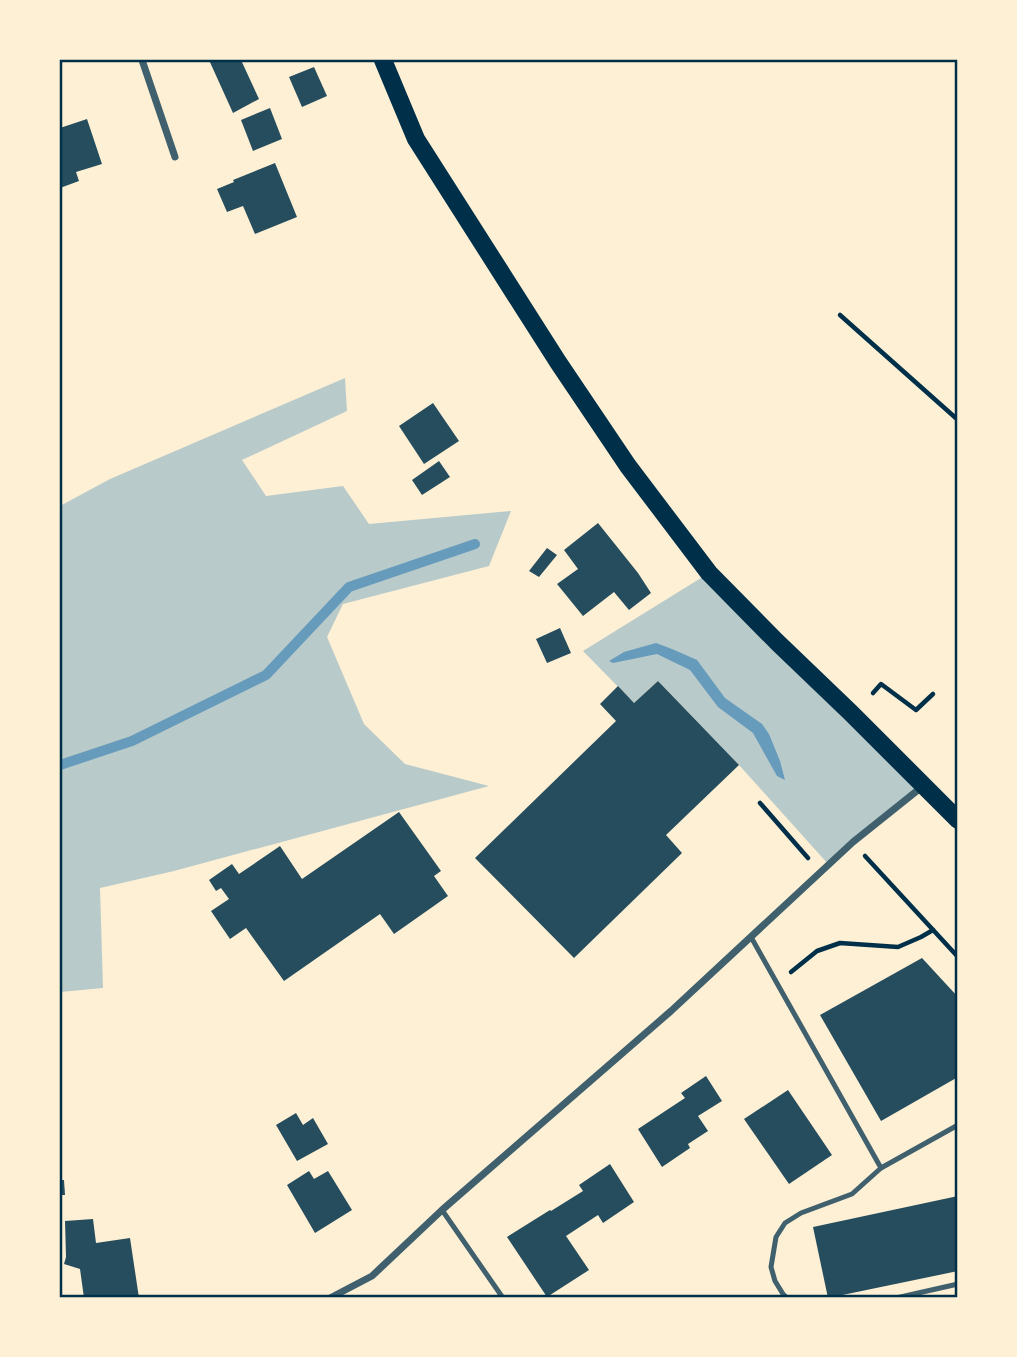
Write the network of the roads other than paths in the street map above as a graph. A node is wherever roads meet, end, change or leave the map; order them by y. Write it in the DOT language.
graph roads {
  1 [pos="142,60"];
  2 [pos="383,60"];
  3 [pos="175,156"];
  4 [pos="923,785"];
  5 [pos="957,820"];
  6 [pos="751,937"];
  7 [pos="957,1125"];
  8 [pos="881,1168"];
  9 [pos="442,1210"];
  10 [pos="957,1284"];
  11 [pos="330,1297"];
  12 [pos="502,1297"];
  13 [pos="787,1297"];
  14 [pos="896,1297"];
  1 -- 3 [label="street"];
  2 -- 4 [label="main road"];
  4 -- 5 [label="main road"];
  4 -- 6 [label="street"];
  6 -- 8 [label="lane"];
  6 -- 9 [label="street"];
  7 -- 8 [label="lane"];
  8 -- 13 [label="lane"];
  9 -- 11 [label="street"];
  9 -- 12 [label="lane"];
  10 -- 14 [label="lane"];
}
